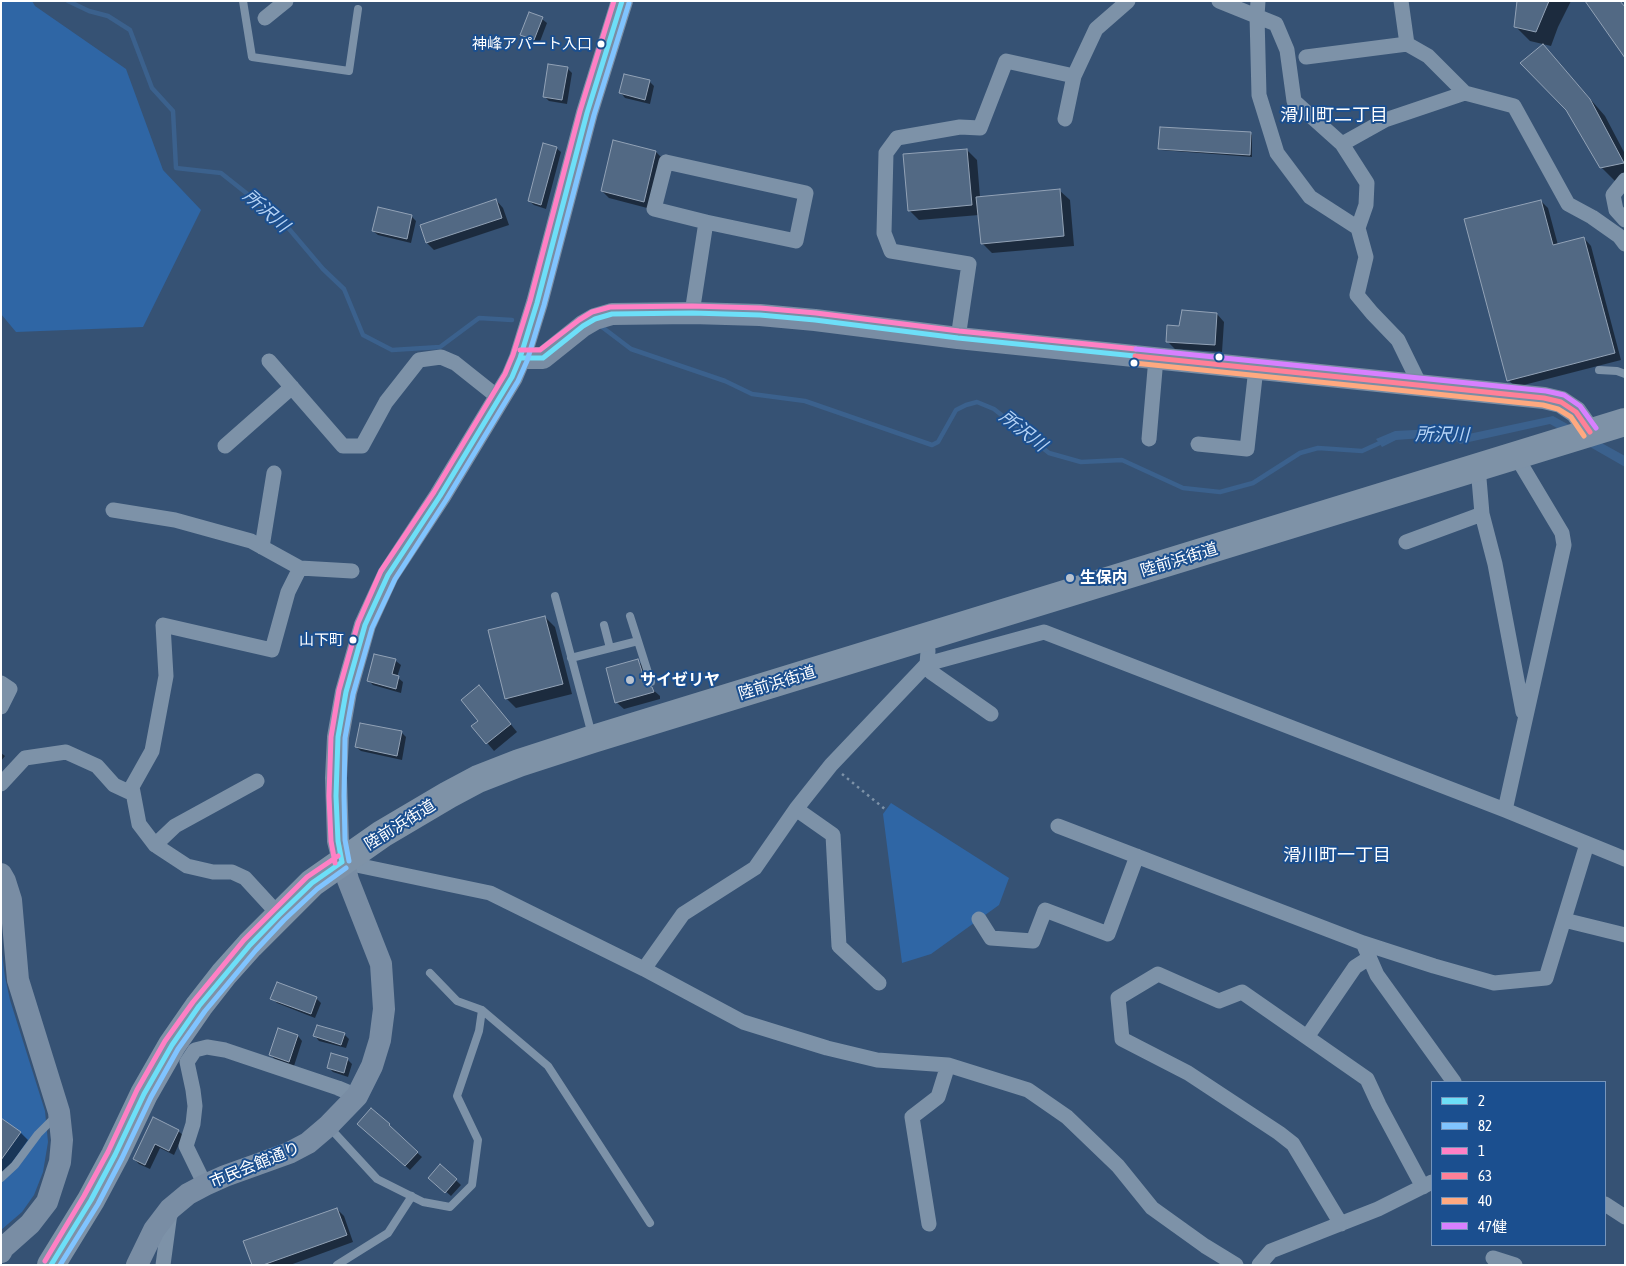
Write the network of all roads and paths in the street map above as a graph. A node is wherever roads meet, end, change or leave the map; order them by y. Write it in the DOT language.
graph roads {
  1 [pos="243,1"];
  2 [pos="286,1"];
  3 [pos="622,1"];
  4 [pos="1128,1"];
  5 [pos="1219,1"];
  6 [pos="1401,1"];
  7 [pos="358,9"];
  8 [pos="1257,9"];
  9 [pos="265,18"];
  10 [pos="1407,44"];
  11 [pos="1306,57"];
  12 [pos="1074,76"];
  13 [pos="1465,93"];
  14 [pos="1065,120"];
  15 [pos="1342,144"];
  16 [pos="1625,180"];
  17 [pos="1625,220"];
  18 [pos="706,222"];
  19 [pos="1358,228"];
  20 [pos="1625,244"];
  21 [pos="692,313"];
  22 [pos="958,338"];
  23 [pos="520,358"];
  24 [pos="1156,358"];
  25 [pos="269,361"];
  26 [pos="1256,368"];
  27 [pos="1598,370"];
  28 [pos="1625,374"];
  29 [pos="1420,385"];
  30 [pos="292,387"];
  31 [pos="499,398"];
  32 [pos="1625,422"];
  33 [pos="1590,432"];
  34 [pos="1148,439"];
  35 [pos="1198,444"];
  36 [pos="224,446"];
  37 [pos="1516,456"];
  38 [pos="1478,467"];
  39 [pos="274,473"];
  40 [pos="113,510"];
  41 [pos="1482,514"];
  42 [pos="1406,542"];
  43 [pos="262,547"];
  44 [pos="300,568"];
  45 [pos="352,570"];
  46 [pos="555,596"];
  47 [pos="630,616"];
  48 [pos="604,625"];
  49 [pos="638,641"];
  50 [pos="610,648"];
  51 [pos="927,650"];
  52 [pos="571,658"];
  53 [pos="651,682"];
  54 [pos="1,683"];
  55 [pos="1,707"];
  56 [pos="991,714"];
  57 [pos="1525,719"];
  58 [pos="593,739"];
  59 [pos="831,765"];
  60 [pos="257,781"];
  61 [pos="1,784"];
  62 [pos="132,787"];
  63 [pos="796,809"];
  64 [pos="886,810"];
  65 [pos="1506,810"];
  66 [pos="1058,826"];
  67 [pos="1587,844"];
  68 [pos="155,845"];
  69 [pos="1137,856"];
  70 [pos="1624,856"];
  71 [pos="342,862"];
  72 [pos="1,874"];
  73 [pos="279,915"];
  74 [pos="980,919"];
  75 [pos="1564,920"];
  76 [pos="1625,935"];
  77 [pos="1362,943"];
  78 [pos="1369,958"];
  79 [pos="644,969"];
  80 [pos="430,973"];
  81 [pos="879,983"];
  82 [pos="482,1010"];
  83 [pos="1307,1037"];
  84 [pos="948,1064"];
  85 [pos="1453,1081"];
  86 [pos="356,1096"];
  87 [pos="59,1112"];
  88 [pos="328,1126"];
  89 [pos="1,1178"];
  90 [pos="1427,1184"];
  91 [pos="205,1185"];
  92 [pos="412,1196"];
  93 [pos="1606,1205"];
  94 [pos="170,1209"];
  95 [pos="1625,1217"];
  96 [pos="650,1224"];
  97 [pos="929,1224"];
  98 [pos="1342,1224"];
  99 [pos="1,1252"];
  100 [pos="1493,1258"];
  101 [pos="51,1265"];
  102 [pos="137,1265"];
  103 [pos="163,1265"];
  104 [pos="338,1265"];
  105 [pos="1236,1265"];
  106 [pos="1259,1265"];
  107 [pos="1515,1265"];
  1 -- 7 [label="lane"];
  2 -- 9 [label="street"];
  3 -- 23 [label="street, 市民会館通り"];
  4 -- 12 [label="street"];
  5 -- 8 [label="street"];
  6 -- 10 [label="street"];
  8 -- 15 [label="street"];
  8 -- 19 [label="street"];
  10 -- 11 [label="street"];
  10 -- 13 [label="street"];
  12 -- 14 [label="street"];
  12 -- 22 [label="street"];
  13 -- 15 [label="street"];
  13 -- 20 [label="street"];
  15 -- 19 [label="street"];
  16 -- 17 [label="street"];
  18 -- 18 [label="street"];
  18 -- 21 [label="street"];
  19 -- 29 [label="street"];
  21 -- 22 [label="street"];
  21 -- 23 [label="street"];
  22 -- 24 [label="street"];
  23 -- 31 [label="street, 市民会館通り"];
  24 -- 26 [label="street"];
  24 -- 34 [label="street"];
  25 -- 30 [label="street"];
  26 -- 29 [label="street"];
  26 -- 35 [label="street"];
  27 -- 28 [label="lane"];
  29 -- 33 [label="street"];
  30 -- 31 [label="street"];
  30 -- 36 [label="street"];
  31 -- 71 [label="street, 市民会館通り"];
  32 -- 33 [label="highway, 陸前浜街道"];
  33 -- 37 [label="highway, 陸前浜街道"];
  37 -- 38 [label="highway, 陸前浜街道"];
  37 -- 57 [label="street"];
  38 -- 41 [label="street"];
  38 -- 51 [label="highway, 陸前浜街道"];
  39 -- 43 [label="street"];
  40 -- 43 [label="street"];
  41 -- 42 [label="street"];
  41 -- 57 [label="street"];
  43 -- 44 [label="street"];
  44 -- 45 [label="street"];
  44 -- 62 [label="street"];
  46 -- 52 [label="lane"];
  47 -- 49 [label="lane"];
  48 -- 50 [label="lane"];
  49 -- 50 [label="lane"];
  49 -- 53 [label="lane"];
  50 -- 52 [label="lane"];
  51 -- 56 [label="street"];
  51 -- 58 [label="highway, 陸前浜街道"];
  51 -- 59 [label="street"];
  51 -- 65 [label="street"];
  52 -- 58 [label="lane"];
  54 -- 55 [label="street"];
  57 -- 65 [label="street"];
  58 -- 71 [label="highway, 陸前浜街道"];
  59 -- 63 [label="street"];
  59 -- 64 [label="path"];
  60 -- 68 [label="street"];
  61 -- 62 [label="street"];
  62 -- 68 [label="street"];
  63 -- 79 [label="street"];
  63 -- 81 [label="street"];
  65 -- 67 [label="street"];
  66 -- 69 [label="street"];
  67 -- 70 [label="street"];
  67 -- 75 [label="street"];
  68 -- 73 [label="street"];
  69 -- 74 [label="street"];
  69 -- 77 [label="street"];
  71 -- 73 [label="highway, 陸前浜街道"];
  71 -- 79 [label="street"];
  71 -- 86 [label="street, 市民会館通り"];
  72 -- 87 [label="street"];
  73 -- 101 [label="highway, 陸前浜街道"];
  75 -- 76 [label="street"];
  75 -- 77 [label="street"];
  77 -- 78 [label="street"];
  78 -- 83 [label="street"];
  78 -- 85 [label="street"];
  79 -- 84 [label="street"];
  80 -- 82 [label="lane"];
  82 -- 92 [label="lane"];
  82 -- 96 [label="lane"];
  83 -- 90 [label="street"];
  83 -- 98 [label="street"];
  84 -- 97 [label="street"];
  84 -- 105 [label="street"];
  86 -- 88 [label="street, 市民会館通り"];
  86 -- 91 [label="street"];
  87 -- 89 [label="lane"];
  87 -- 99 [label="street"];
  88 -- 91 [label="street, 市民会館通り"];
  88 -- 92 [label="lane"];
  90 -- 98 [label="street"];
  91 -- 94 [label="street, 市民会館通り"];
  92 -- 104 [label="lane"];
  93 -- 95 [label="street"];
  94 -- 102 [label="street, 市民会館通り"];
  94 -- 103 [label="street"];
  98 -- 106 [label="street"];
  100 -- 107 [label="street"];
}
